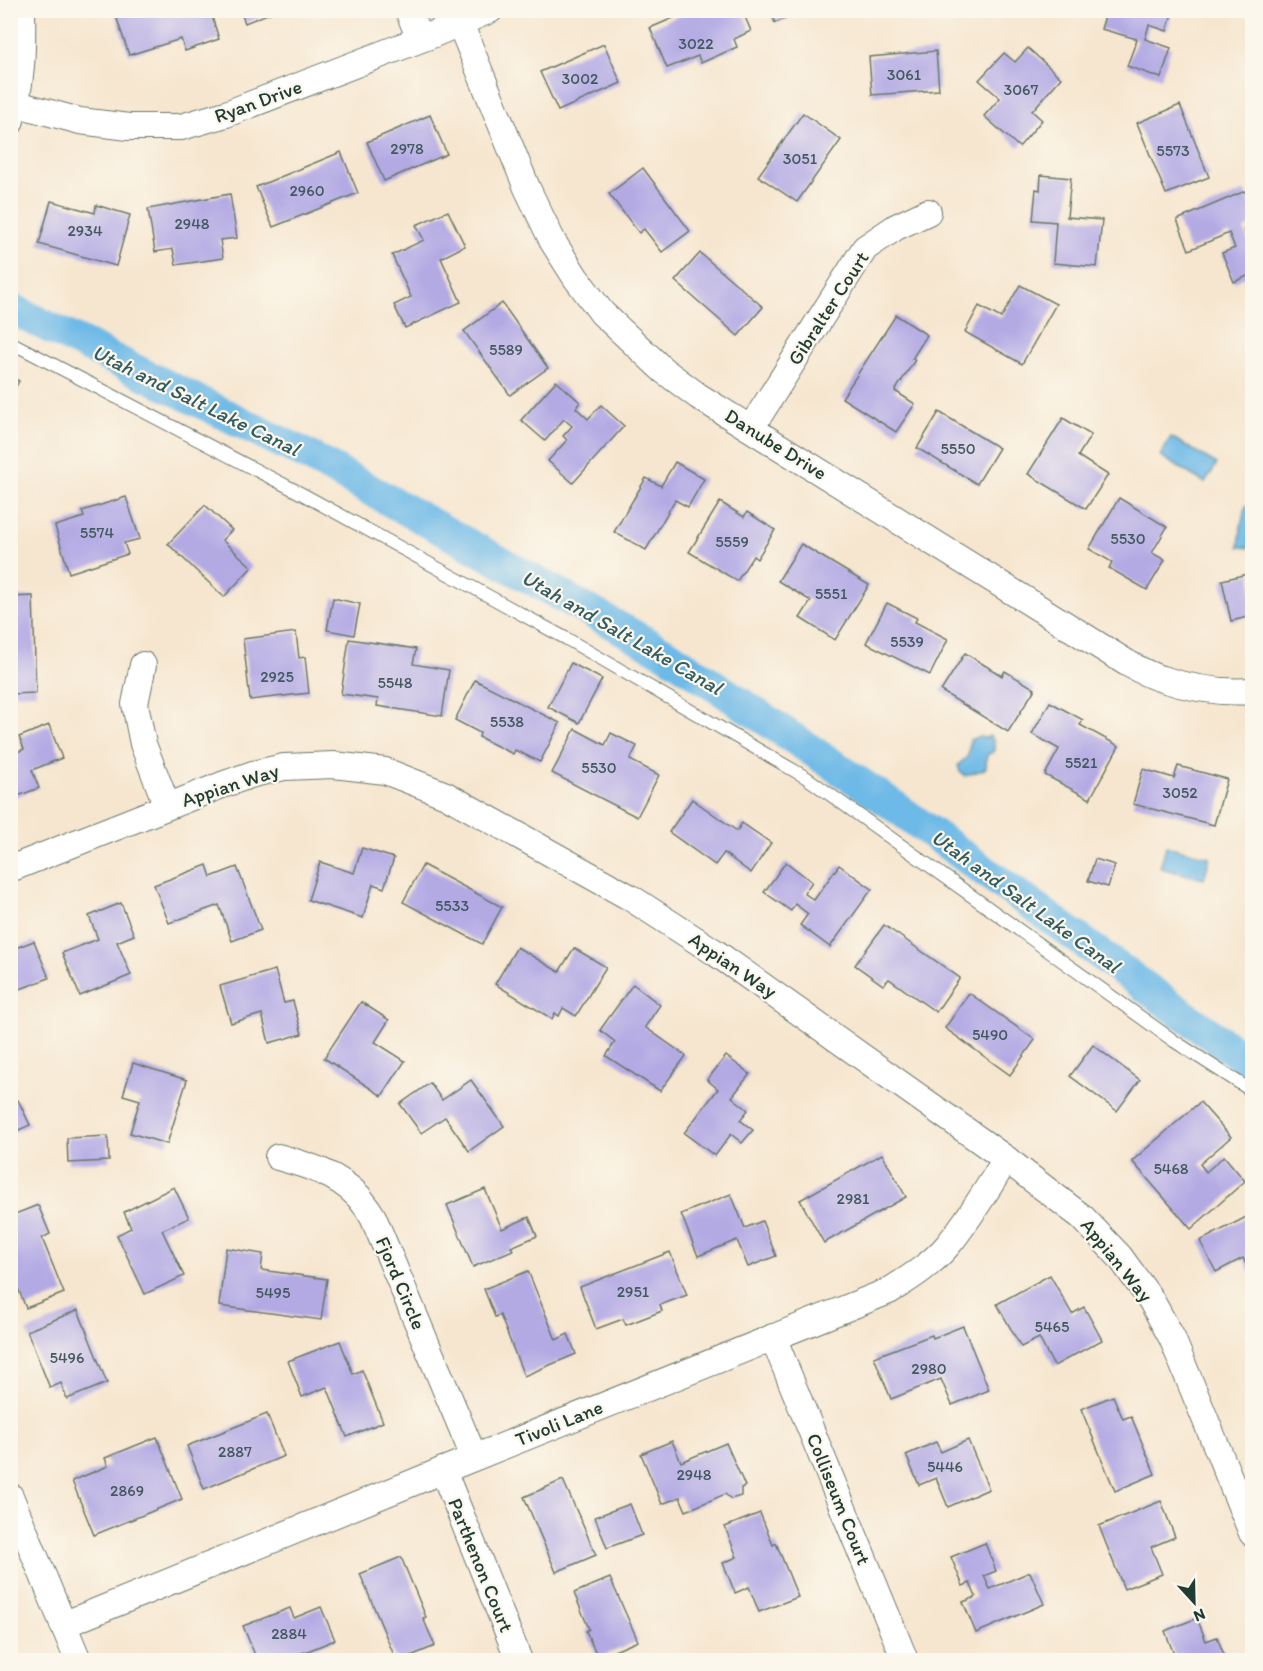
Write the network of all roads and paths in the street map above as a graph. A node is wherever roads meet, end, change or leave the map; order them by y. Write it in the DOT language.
graph roads {
  1 [pos="22,10"];
  2 [pos="408,10"];
  3 [pos="490,10"];
  4 [pos="460,23"];
  5 [pos="420,39"];
  6 [pos="14,114"];
  7 [pos="928,212"];
  8 [pos="10,342"];
  9 [pos="751,428"];
  10 [pos="143,665"];
  11 [pos="1252,691"];
  12 [pos="168,806"];
  13 [pos="10,869"];
  14 [pos="1252,1091"];
  15 [pos="278,1157"];
  16 [pos="1006,1159"];
  17 [pos="773,1337"];
  18 [pos="474,1457"];
  19 [pos="442,1470"];
  20 [pos="10,1496"];
  21 [pos="1252,1533"];
  22 [pos="63,1625"];
  23 [pos="78,1660"];
  24 [pos="519,1660"];
  25 [pos="905,1660"];
  1 -- 6 [label="street"];
  2 -- 5 [label="street"];
  3 -- 4 [label="street, Ryan Drive"];
  4 -- 5 [label="street, Ryan Drive"];
  4 -- 9 [label="street, Danube Drive"];
  5 -- 6 [label="street, Ryan Drive"];
  7 -- 9 [label="street, Gibralter Court"];
  8 -- 14 [label="lane"];
  9 -- 11 [label="street, Danube Drive"];
  10 -- 12 [label="street"];
  12 -- 13 [label="street, Appian Way"];
  12 -- 16 [label="street, Appian Way"];
  15 -- 18 [label="street, Fjord Circle"];
  16 -- 17 [label="street, Tivoli Lane"];
  16 -- 21 [label="street, Appian Way"];
  17 -- 18 [label="street, Tivoli Lane"];
  17 -- 25 [label="street, Colliseum Court"];
  18 -- 19 [label="street, Tivoli Lane"];
  19 -- 22 [label="street, Tivoli Lane"];
  19 -- 24 [label="street, Parthenon Court"];
  20 -- 22 [label="street"];
  22 -- 23 [label="street"];
}
